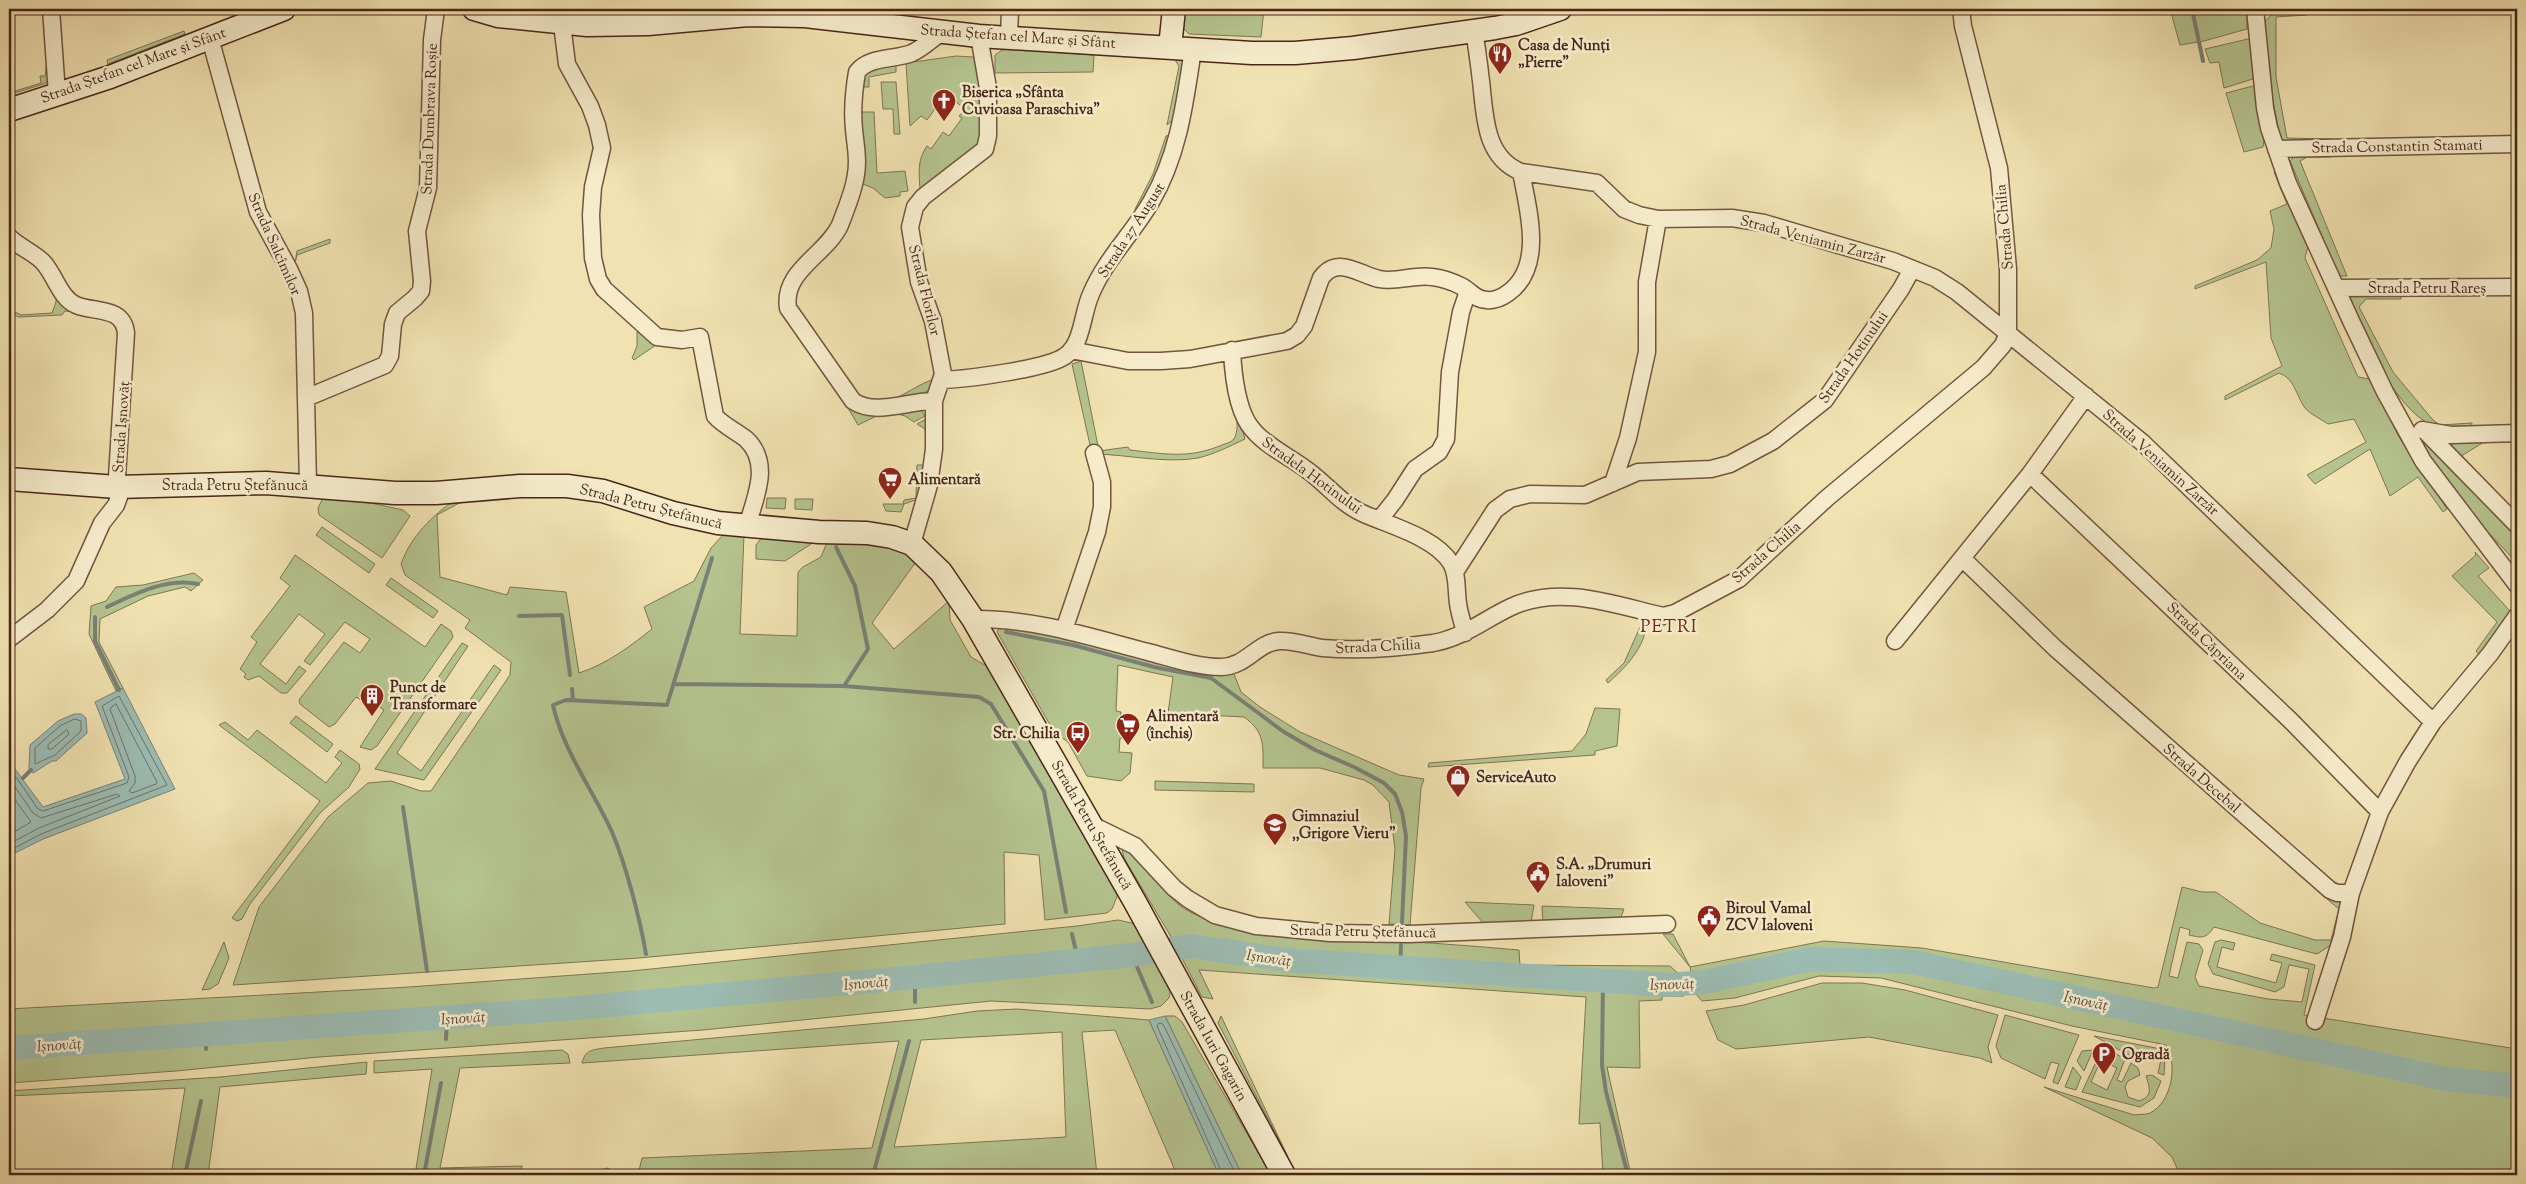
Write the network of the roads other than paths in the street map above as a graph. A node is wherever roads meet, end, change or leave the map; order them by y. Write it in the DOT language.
graph roads {
  1 [pos="51,9"];
  2 [pos="284,9"];
  3 [pos="436,9"];
  4 [pos="474,9"];
  5 [pos="1010,9"];
  6 [pos="1174,9"];
  7 [pos="1560,9"];
  8 [pos="1961,9"];
  9 [pos="2255,9"];
  10 [pos="498,12"];
  11 [pos="255,14"];
  12 [pos="562,24"];
  13 [pos="1474,31"];
  14 [pos="942,32"];
  15 [pos="978,36"];
  16 [pos="1009,37"];
  17 [pos="210,38"];
  18 [pos="1170,46"];
  19 [pos="1192,48"];
  20 [pos="57,94"];
  21 [pos="9,110"];
  22 [pos="2517,144"];
  23 [pos="2276,149"];
  24 [pos="1521,172"];
  25 [pos="1658,219"];
  26 [pos="9,237"];
  27 [pos="1912,269"];
  28 [pos="2517,287"];
  29 [pos="2336,288"];
  30 [pos="1468,291"];
  31 [pos="2008,334"];
  32 [pos="1072,350"];
  33 [pos="1232,350"];
  34 [pos="942,380"];
  35 [pos="2086,396"];
  36 [pos="306,398"];
  37 [pos="934,401"];
  38 [pos="2402,424"];
  39 [pos="2426,432"];
  40 [pos="2517,433"];
  41 [pos="1094,453"];
  42 [pos="2030,474"];
  43 [pos="9,479"];
  44 [pos="1613,483"];
  45 [pos="308,484"];
  46 [pos="117,487"];
  47 [pos="1380,519"];
  48 [pos="2517,525"];
  49 [pos="747,526"];
  50 [pos="912,544"];
  51 [pos="1963,558"];
  52 [pos="1455,572"];
  53 [pos="2517,585"];
  54 [pos="2517,616"];
  55 [pos="974,619"];
  56 [pos="1064,630"];
  57 [pos="1465,633"];
  58 [pos="9,639"];
  59 [pos="1894,641"];
  60 [pos="2433,722"];
  61 [pos="2380,812"];
  62 [pos="1092,826"];
  63 [pos="2351,893"];
  64 [pos="1144,918"];
  65 [pos="1667,924"];
  66 [pos="2315,1021"];
  67 [pos="1284,1175"];
  1 -- 20 [label="street"];
  2 -- 11 [label="main road, Strada Ștefan cel Mare și Sfânt"];
  3 -- 36 [label="street, Strada Dumbrava Roșie"];
  4 -- 10 [label="main road, Strada Ștefan cel Mare și Sfânt"];
  5 -- 16 [label="street"];
  6 -- 18 [label="main road"];
  7 -- 13 [label="main road, Strada Ștefan cel Mare și Sfânt"];
  8 -- 31 [label="street, Strada Chilia"];
  9 -- 23 [label="street"];
  10 -- 12 [label="main road, Strada Ștefan cel Mare și Sfânt"];
  11 -- 17 [label="main road, Strada Ștefan cel Mare și Sfânt"];
  12 -- 14 [label="main road, Strada Ștefan cel Mare și Sfânt"];
  12 -- 49 [label="street"];
  13 -- 19 [label="main road, Strada Ștefan cel Mare și Sfânt"];
  13 -- 24 [label="street"];
  14 -- 15 [label="main road, Strada Ștefan cel Mare și Sfânt"];
  14 -- 37 [label="street"];
  15 -- 16 [label="main road, Strada Ștefan cel Mare și Sfânt"];
  15 -- 34 [label="street, Strada Florilor"];
  16 -- 18 [label="main road, Strada Ștefan cel Mare și Sfânt"];
  17 -- 20 [label="main road, Strada Ștefan cel Mare și Sfânt"];
  17 -- 36 [label="street, Strada Salcîmilor"];
  18 -- 19 [label="main road, Strada Ștefan cel Mare și Sfânt"];
  19 -- 32 [label="street, Strada 27 August"];
  20 -- 21 [label="main road, Strada Ștefan cel Mare și Sfânt"];
  22 -- 23 [label="street, Strada Constantin Stamati"];
  23 -- 29 [label="street"];
  24 -- 25 [label="street, Strada Veniamin Zarzăr"];
  24 -- 30 [label="street"];
  25 -- 27 [label="street, Strada Veniamin Zarzăr"];
  25 -- 44 [label="street"];
  26 -- 46 [label="street, Strada Ișnovăț"];
  27 -- 31 [label="street, Strada Veniamin Zarzăr"];
  27 -- 44 [label="street, Strada Hotinului"];
  28 -- 29 [label="street, Strada Petru Rareș"];
  29 -- 38 [label="street"];
  30 -- 33 [label="street"];
  30 -- 47 [label="street, Stradela Hotinului"];
  31 -- 35 [label="street, Strada Veniamin Zarzăr"];
  31 -- 57 [label="street, Strada Chilia"];
  32 -- 33 [label="street"];
  32 -- 34 [label="street"];
  33 -- 47 [label="street, Stradela Hotinului"];
  34 -- 37 [label="street, Strada Florilor"];
  35 -- 42 [label="street"];
  35 -- 60 [label="street, Strada Veniamin Zarzăr"];
  36 -- 45 [label="street, Strada Salcîmilor"];
  37 -- 50 [label="street, Strada Florilor"];
  38 -- 39 [label="street"];
  38 -- 53 [label="street"];
  39 -- 40 [label="street"];
  39 -- 48 [label="street"];
  41 -- 56 [label="street"];
  42 -- 51 [label="street"];
  42 -- 61 [label="street, Strada Căpriana"];
  43 -- 46 [label="main road, Strada Petru Ștefănucă"];
  44 -- 52 [label="street, Strada Hotinului"];
  45 -- 46 [label="main road, Strada Petru Ștefănucă"];
  45 -- 49 [label="main road, Strada Petru Ștefănucă"];
  46 -- 58 [label="street, Strada Ișnovăț"];
  47 -- 52 [label="street"];
  49 -- 50 [label="main road, Strada Petru Ștefănucă"];
  50 -- 55 [label="main road, Strada Petru Ștefănucă"];
  51 -- 59 [label="street"];
  51 -- 63 [label="street, Strada Decebal"];
  52 -- 57 [label="street"];
  54 -- 60 [label="street"];
  55 -- 56 [label="street, Strada Chilia"];
  55 -- 62 [label="main road, Strada Petru Ștefănucă"];
  56 -- 57 [label="street, Strada Chilia"];
  60 -- 61 [label="street"];
  61 -- 63 [label="street"];
  62 -- 64 [label="main road, Strada Petru Ștefănucă"];
  62 -- 65 [label="street, Strada Petru Ştefănucă"];
  63 -- 66 [label="street"];
  64 -- 67 [label="main road, Strada Iuri Gagarin"];
}
